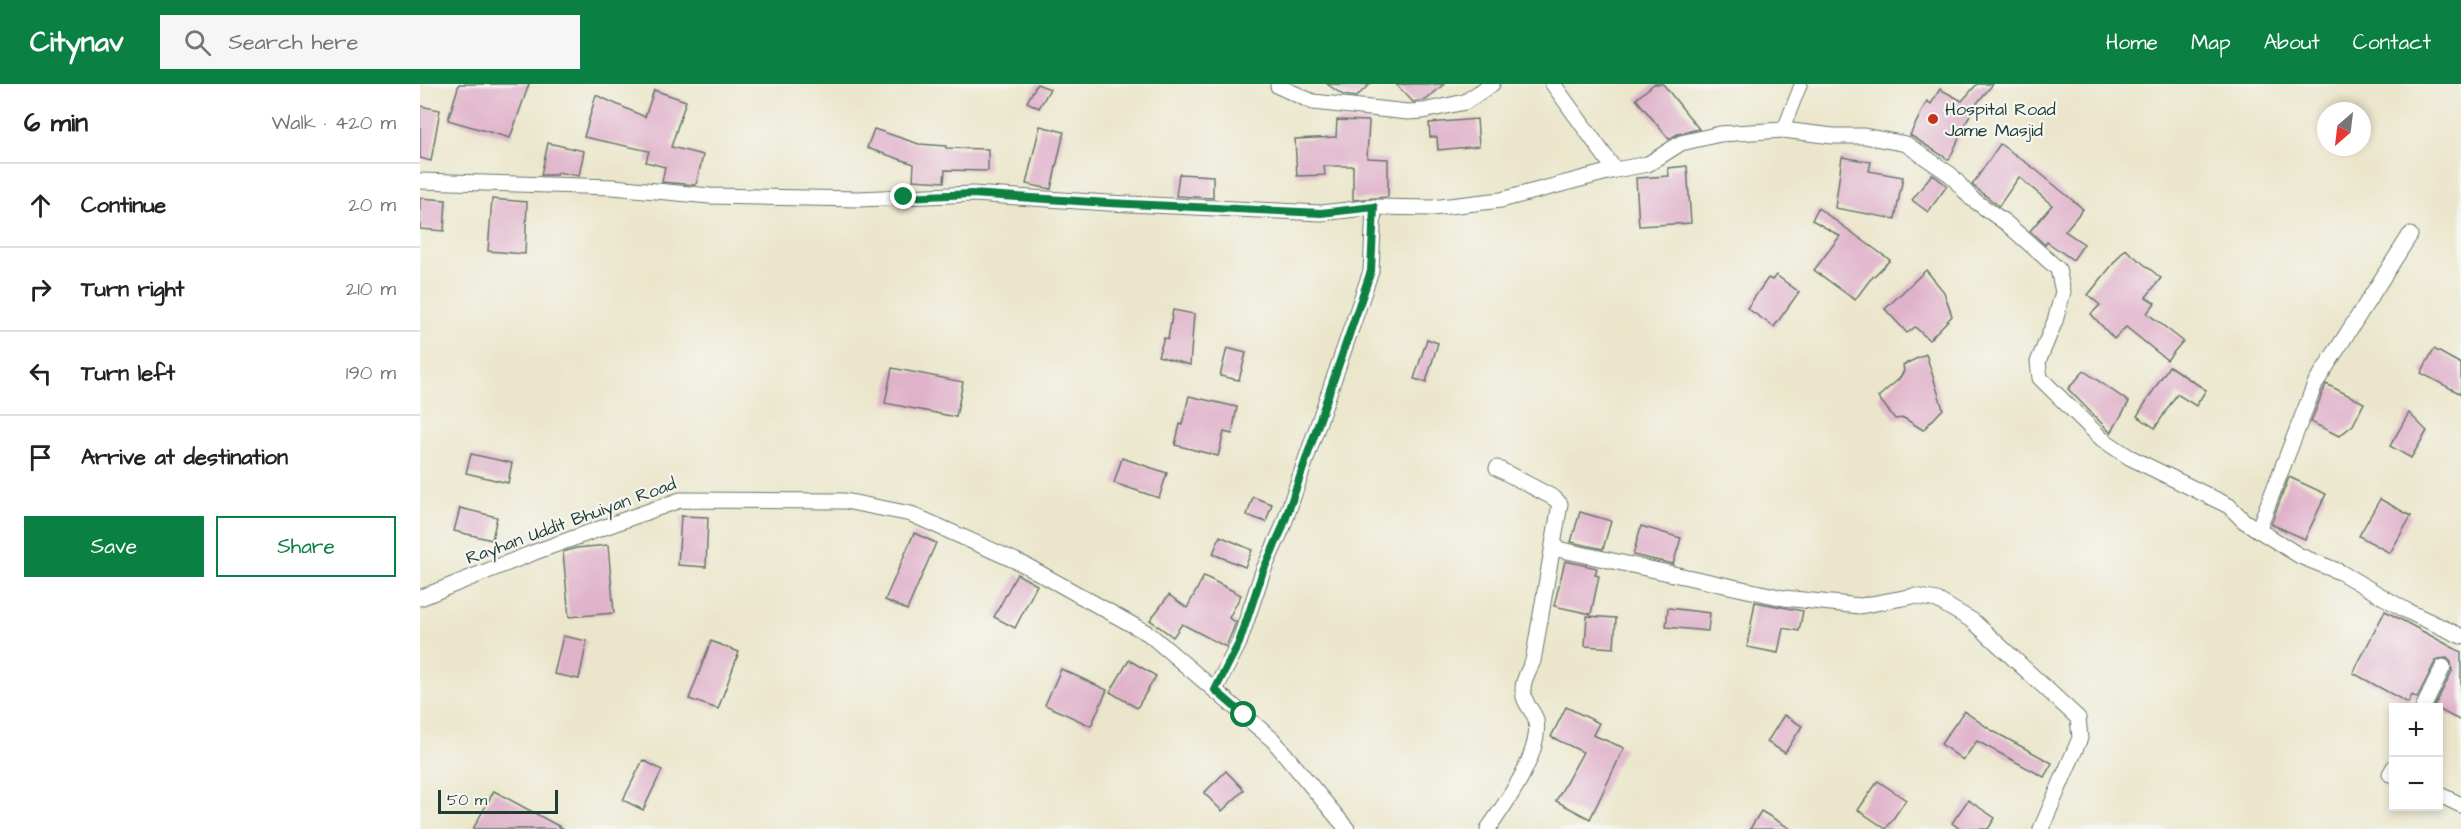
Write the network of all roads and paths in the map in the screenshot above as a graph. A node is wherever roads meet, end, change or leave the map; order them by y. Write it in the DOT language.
graph roads {
  1 [pos="1492,84"];
  2 [pos="1553,84"];
  3 [pos="1801,84"];
  4 [pos="1278,86"];
  5 [pos="1783,130"];
  6 [pos="1615,170"];
  7 [pos="420,181"];
  8 [pos="1374,210"];
  9 [pos="2410,235"];
  10 [pos="1497,468"];
  11 [pos="2258,530"];
  12 [pos="1553,548"];
  13 [pos="420,598"];
  14 [pos="2461,636"];
  15 [pos="2443,668"];
  16 [pos="1215,690"];
  17 [pos="2426,703"];
  18 [pos="2443,796"];
  19 [pos="2461,805"];
  20 [pos="1347,829"];
  21 [pos="1488,829"];
  22 [pos="2042,829"];
  1 -- 4 [label="street"];
  2 -- 6 [label="street"];
  3 -- 5 [label="street"];
  5 -- 6 [label="street"];
  5 -- 11 [label="street"];
  6 -- 8 [label="street"];
  7 -- 8 [label="street"];
  8 -- 16 [label="street"];
  9 -- 11 [label="street"];
  10 -- 12 [label="street"];
  11 -- 14 [label="street"];
  12 -- 21 [label="street"];
  12 -- 22 [label="street"];
  13 -- 16 [label="street, Rayhan Uddit Bhuiyan Road"];
  15 -- 17 [label="street"];
  16 -- 20 [label="street, Rayhan Uddit Bhuiyan Road"];
  18 -- 19 [label="street"];
}
